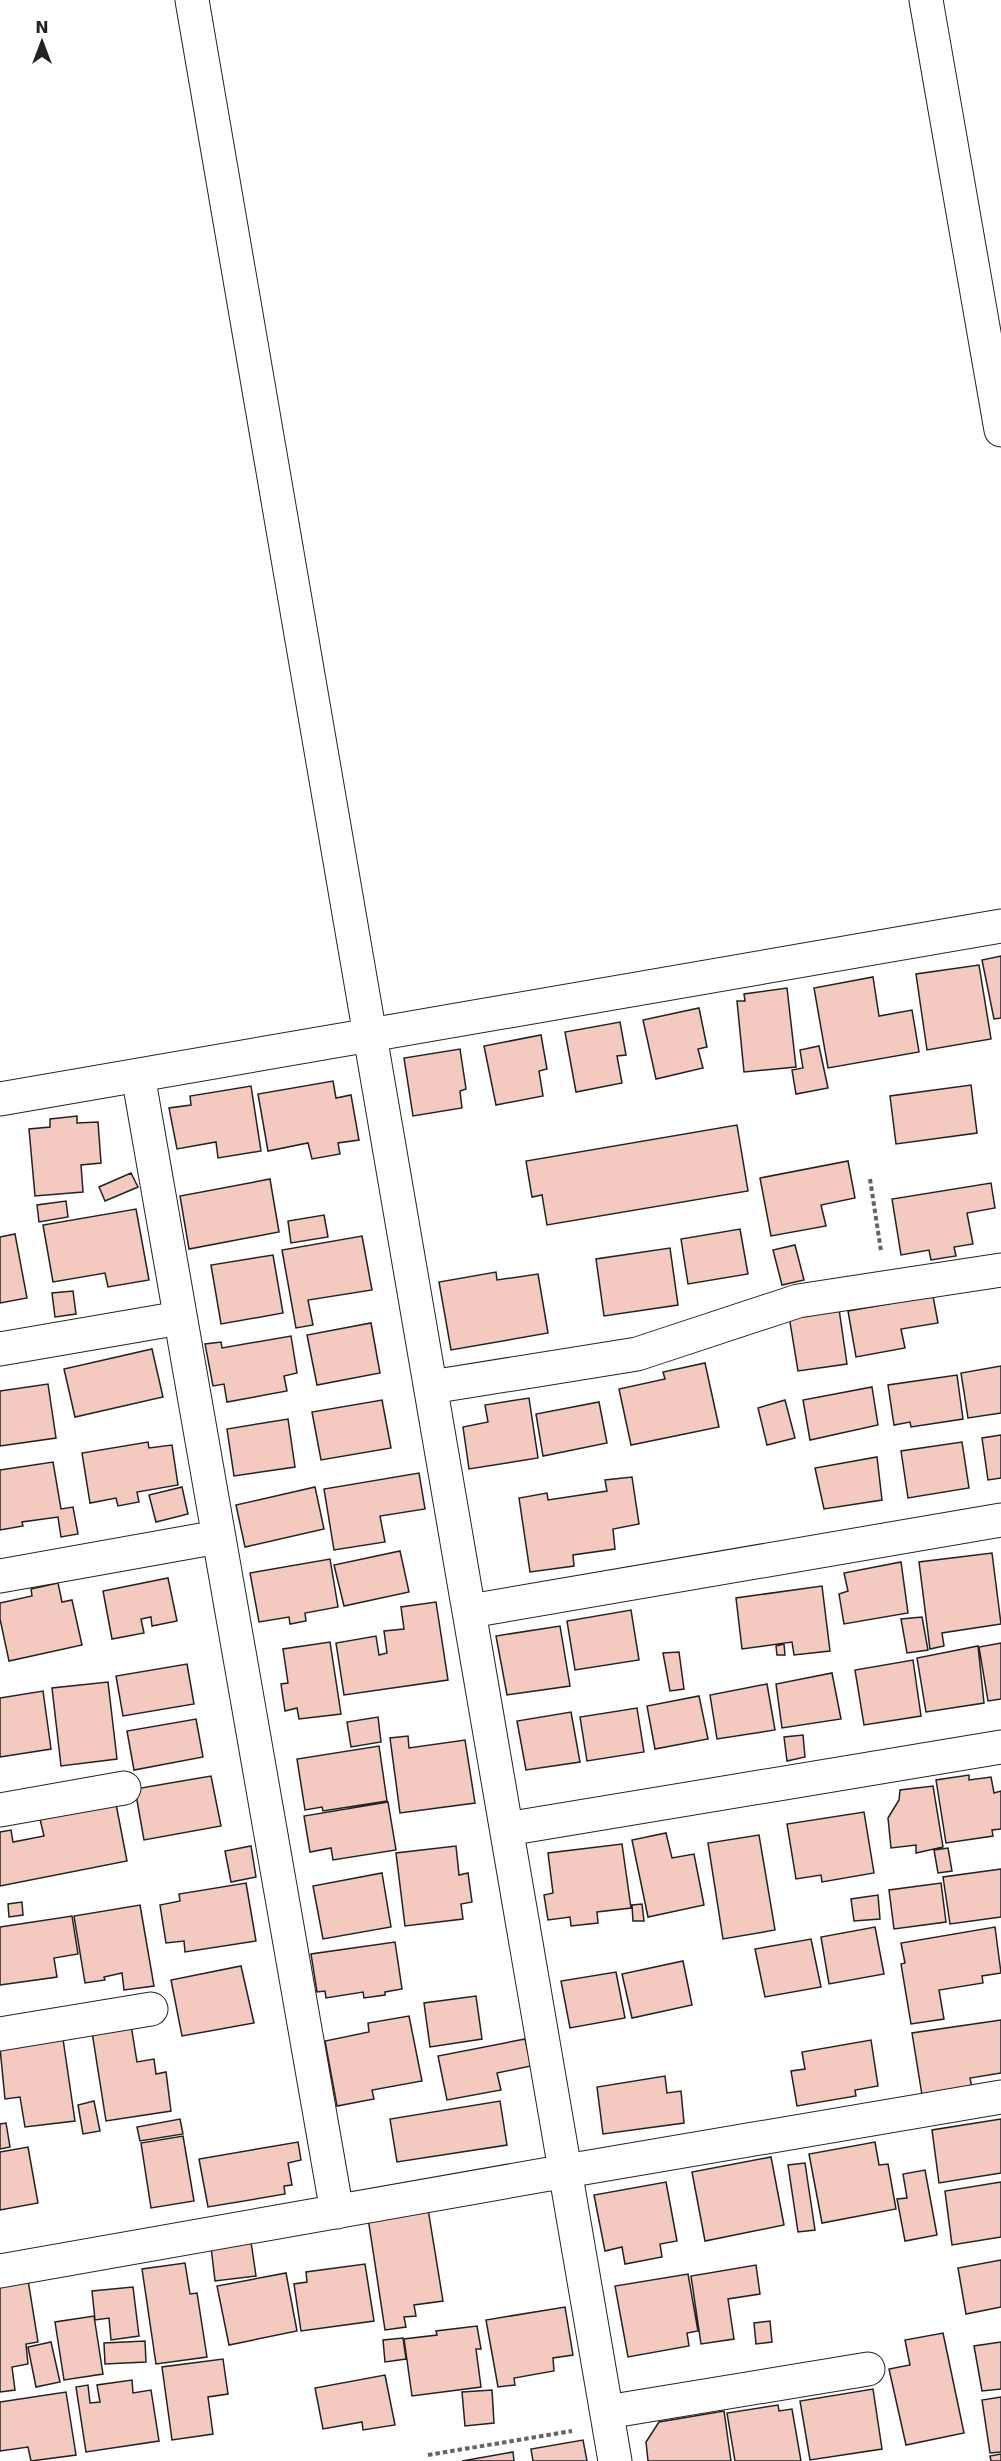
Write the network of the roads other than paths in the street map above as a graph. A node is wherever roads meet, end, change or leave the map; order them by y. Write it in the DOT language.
graph roads {
  1 [pos="192,0"];
  2 [pos="926,0"];
  3 [pos="1001,430"];
  4 [pos="1001,926"];
  5 [pos="370,1035"];
  6 [pos="138,1075"];
  7 [pos="0,1099"];
  8 [pos="1001,1270"];
  9 [pos="180,1318"];
  10 [pos="0,1349"];
  11 [pos="431,1387"];
  12 [pos="1001,1520"];
  13 [pos="218,1537"];
  14 [pos="0,1576"];
  15 [pos="470,1611"];
  16 [pos="1001,1747"];
  17 [pos="124,1788"];
  18 [pos="0,1810"];
  19 [pos="507,1829"];
  20 [pos="151,2009"];
  21 [pos="0,2034"];
  22 [pos="1001,2097"];
  23 [pos="566,2171"];
  24 [pos="337,2212"];
  25 [pos="0,2271"];
  26 [pos="868,2369"];
  27 [pos="608,2418"];
  28 [pos="615,2461"];
  1 -- 5 [label="street"];
  2 -- 3 [label="street"];
  4 -- 5 [label="street"];
  5 -- 6 [label="street"];
  5 -- 11 [label="street"];
  6 -- 7 [label="street"];
  6 -- 9 [label="street"];
  8 -- 11 [label="street"];
  9 -- 10 [label="street"];
  9 -- 13 [label="street"];
  11 -- 15 [label="street"];
  12 -- 15 [label="street"];
  13 -- 14 [label="street"];
  13 -- 24 [label="street"];
  15 -- 19 [label="street"];
  16 -- 19 [label="street"];
  17 -- 18 [label="street"];
  19 -- 23 [label="street"];
  20 -- 21 [label="street"];
  22 -- 23 [label="street"];
  23 -- 24 [label="street"];
  23 -- 27 [label="street"];
  24 -- 25 [label="street"];
  26 -- 27 [label="street"];
  27 -- 28 [label="street"];
}
